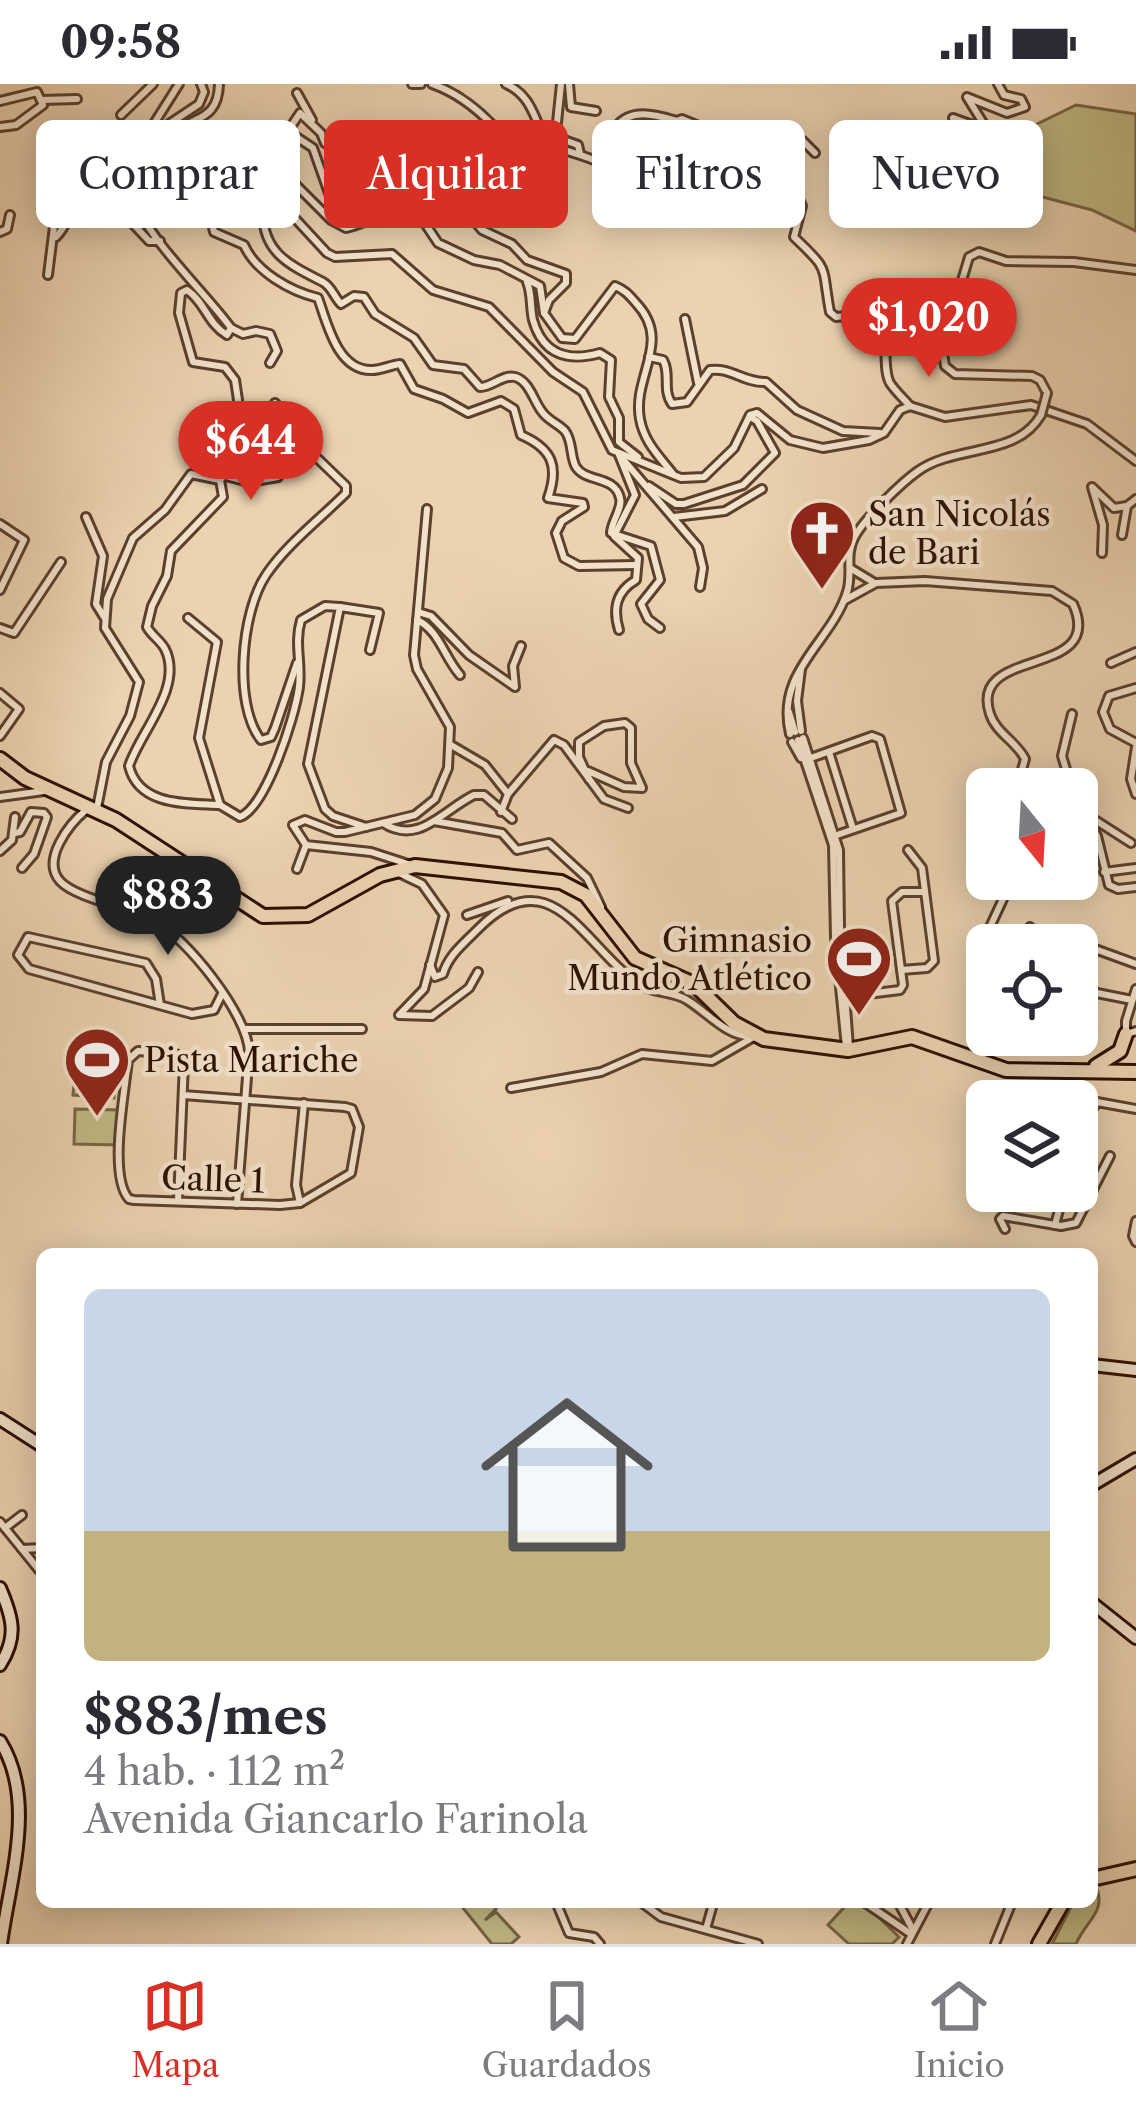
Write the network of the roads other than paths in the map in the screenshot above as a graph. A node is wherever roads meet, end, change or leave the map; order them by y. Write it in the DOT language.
graph roads {
  1 [pos="153,84"];
  2 [pos="179,84"];
  3 [pos="201,84"];
  4 [pos="219,84"];
  5 [pos="412,84"];
  6 [pos="422,84"];
  7 [pos="432,84"];
  8 [pos="506,84"];
  9 [pos="565,84"];
  10 [pos="998,84"];
  11 [pos="516,86"];
  12 [pos="297,93"];
  13 [pos="77,99"];
  14 [pos="42,100"];
  15 [pos="0,101"];
  16 [pos="596,111"];
  17 [pos="121,115"];
  18 [pos="953,118"];
  19 [pos="156,120"];
  20 [pos="176,120"];
  21 [pos="199,120"];
  22 [pos="296,120"];
  23 [pos="486,120"];
  24 [pos="621,120"];
  25 [pos="668,120"];
  26 [pos="958,120"];
  27 [pos="981,120"];
  28 [pos="0,127"];
  29 [pos="317,128"];
  30 [pos="300,139"];
  31 [pos="324,141"];
  32 [pos="805,144"];
  33 [pos="815,153"];
  34 [pos="580,154"];
  35 [pos="592,159"];
  36 [pos="324,178"];
  37 [pos="300,189"];
  38 [pos="10,215"];
  39 [pos="300,224"];
  40 [pos="56,228"];
  41 [pos="63,228"];
  42 [pos="137,228"];
  43 [pos="152,228"];
  44 [pos="213,228"];
  45 [pos="265,228"];
  46 [pos="480,228"];
  47 [pos="796,228"];
  48 [pos="0,232"];
  49 [pos="56,237"];
  50 [pos="160,241"];
  51 [pos="1136,270"];
  52 [pos="48,275"];
  53 [pos="525,279"];
  54 [pos="544,313"];
  55 [pos="685,320"];
  56 [pos="231,328"];
  57 [pos="650,357"];
  58 [pos="271,363"];
  59 [pos="698,383"];
  60 [pos="275,403"];
  61 [pos="910,406"];
  62 [pos="749,420"];
  63 [pos="884,433"];
  64 [pos="274,435"];
  65 [pos="619,455"];
  66 [pos="316,457"];
  67 [pos="645,461"];
  68 [pos="1136,461"];
  69 [pos="675,476"];
  70 [pos="278,477"];
  71 [pos="223,478"];
  72 [pos="649,486"];
  73 [pos="762,489"];
  74 [pos="1136,499"];
  75 [pos="1127,506"];
  76 [pos="427,509"];
  77 [pos="86,517"];
  78 [pos="674,517"];
  79 [pos="0,524"];
  80 [pos="1122,535"];
  81 [pos="614,536"];
  82 [pos="1102,553"];
  83 [pos="62,562"];
  84 [pos="637,565"];
  85 [pos="850,568"];
  86 [pos="876,583"];
  87 [pos="700,586"];
  88 [pos="0,590"];
  89 [pos="845,600"];
  90 [pos="340,607"];
  91 [pos="104,616"];
  92 [pos="417,616"];
  93 [pos="188,618"];
  94 [pos="0,628"];
  95 [pos="660,628"];
  96 [pos="619,630"];
  97 [pos="521,646"];
  98 [pos="370,650"];
  99 [pos="1136,652"];
  100 [pos="298,660"];
  101 [pos="1111,663"];
  102 [pos="460,675"];
  103 [pos="1136,688"];
  104 [pos="0,693"];
  105 [pos="1072,714"];
  106 [pos="0,736"];
  107 [pos="797,736"];
  108 [pos="451,745"];
  109 [pos="1136,745"];
  110 [pos="829,752"];
  111 [pos="806,757"];
  112 [pos="0,760"];
  113 [pos="1022,768"];
  114 [pos="1065,768"];
  115 [pos="588,775"];
  116 [pos="51,790"];
  117 [pos="508,794"];
  118 [pos="1136,794"];
  119 [pos="0,796"];
  120 [pos="220,805"];
  121 [pos="628,808"];
  122 [pos="93,810"];
  123 [pos="501,812"];
  124 [pos="15,817"];
  125 [pos="512,819"];
  126 [pos="434,821"];
  127 [pos="382,823"];
  128 [pos="1098,823"];
  129 [pos="366,827"];
  130 [pos="853,829"];
  131 [pos="15,833"];
  132 [pos="833,836"];
  133 [pos="1131,843"];
  134 [pos="307,845"];
  135 [pos="908,850"];
  136 [pos="1098,850"];
  137 [pos="0,851"];
  138 [pos="386,857"];
  139 [pos="415,866"];
  140 [pos="22,868"];
  141 [pos="1136,868"];
  142 [pos="297,869"];
  143 [pos="393,872"];
  144 [pos="1104,872"];
  145 [pos="1136,887"];
  146 [pos="924,892"];
  147 [pos="523,902"];
  148 [pos="467,915"];
  149 [pos="605,916"];
  150 [pos="1098,950"];
  151 [pos="1136,964"];
  152 [pos="430,965"];
  153 [pos="901,970"];
  154 [pos="478,972"];
  155 [pos="1136,989"];
  156 [pos="1098,993"];
  157 [pos="222,994"];
  158 [pos="842,997"];
  159 [pos="1132,1000"];
  160 [pos="160,1005"];
  161 [pos="362,1028"];
  162 [pos="244,1029"];
  163 [pos="1131,1032"];
  164 [pos="754,1036"];
  165 [pos="848,1050"];
  166 [pos="1136,1062"];
  167 [pos="1090,1069"];
  168 [pos="1136,1072"];
  169 [pos="511,1088"];
  170 [pos="183,1095"];
  171 [pos="245,1099"];
  172 [pos="1098,1102"];
  173 [pos="304,1103"];
  174 [pos="1136,1109"];
  175 [pos="1110,1156"];
  176 [pos="178,1202"];
  177 [pos="300,1203"];
  178 [pos="237,1204"];
  179 [pos="1061,1212"];
  180 [pos="1136,1221"];
  181 [pos="1054,1226"];
  182 [pos="1005,1228"];
  183 [pos="1136,1242"];
  184 [pos="1098,1366"];
  185 [pos="1136,1370"];
  186 [pos="0,1420"];
  187 [pos="36,1442"];
  188 [pos="1136,1460"];
  189 [pos="1098,1482"];
  190 [pos="22,1515"];
  191 [pos="2,1525"];
  192 [pos="22,1549"];
  193 [pos="36,1551"];
  194 [pos="36,1566"];
  195 [pos="0,1588"];
  196 [pos="1098,1608"];
  197 [pos="1131,1628"];
  198 [pos="1136,1638"];
  199 [pos="0,1665"];
  200 [pos="0,1741"];
  201 [pos="1136,1870"];
  202 [pos="1098,1878"];
  203 [pos="558,1908"];
  204 [pos="649,1908"];
  205 [pos="711,1908"];
  206 [pos="872,1908"];
  207 [pos="901,1908"];
  208 [pos="926,1908"];
  209 [pos="1010,1908"];
  210 [pos="1060,1908"];
  211 [pos="706,1929"];
  212 [pos="912,1932"];
  213 [pos="1,1944"];
  214 [pos="600,1944"];
  215 [pos="758,1944"];
  216 [pos="907,1944"];
  217 [pos="995,1944"];
  218 [pos="1039,1944"];
  1 -- 17 [label="street"];
  2 -- 19 [label="street"];
  3 -- 20 [label="street"];
  4 -- 21 [label="street"];
  5 -- 6 [label="street"];
  7 -- 23 [label="street"];
  8 -- 11 [label="street"];
  9 -- 16 [label="street"];
  9 -- 34 [label="street"];
  10 -- 27 [label="street"];
  11 -- 34 [label="street"];
  12 -- 29 [label="street"];
  13 -- 14 [label="street"];
  14 -- 15 [label="street"];
  14 -- 28 [label="street"];
  18 -- 26 [label="street"];
  22 -- 29 [label="street"];
  24 -- 25 [label="street"];
  29 -- 31 [label="street"];
  30 -- 36 [label="street"];
  32 -- 33 [label="street"];
  34 -- 35 [label="street"];
  37 -- 53 [label="street"];
  38 -- 48 [label="street"];
  39 -- 65 [label="street"];
  40 -- 49 [label="street"];
  41 -- 49 [label="street"];
  42 -- 50 [label="street"];
  43 -- 50 [label="street"];
  44 -- 84 [label="street"];
  45 -- 81 [label="street"];
  46 -- 54 [label="street"];
  47 -- 61 [label="street"];
  49 -- 52 [label="street"];
  50 -- 56 [label="street"];
  51 -- 85 [label="street, bridge"];
  53 -- 54 [label="street"];
  53 -- 67 [label="street"];
  54 -- 57 [label="street"];
  55 -- 59 [label="street"];
  56 -- 58 [label="street"];
  56 -- 71 [label="street"];
  57 -- 59 [label="street"];
  57 -- 69 [label="street"];
  59 -- 63 [label="street"];
  60 -- 66 [label="street"];
  61 -- 63 [label="street"];
  61 -- 68 [label="street"];
  62 -- 72 [label="street"];
  63 -- 69 [label="street"];
  64 -- 66 [label="street"];
  65 -- 67 [label="street"];
  65 -- 72 [label="street"];
  65 -- 81 [label="street"];
  66 -- 100 [label="street"];
  67 -- 69 [label="street"];
  70 -- 71 [label="street"];
  71 -- 91 [label="street"];
  71 -- 120 [label="street"];
  72 -- 78 [label="street"];
  73 -- 78 [label="street"];
  74 -- 75 [label="street"];
  75 -- 80 [label="street"];
  75 -- 82 [label="street"];
  76 -- 92 [label="street"];
  77 -- 91 [label="street"];
  78 -- 87 [label="street"];
  79 -- 88 [label="street"];
  81 -- 84 [label="street"];
  81 -- 95 [label="street"];
  83 -- 94 [label="street"];
  84 -- 96 [label="street"];
  85 -- 86 [label="street"];
  85 -- 89 [label="street"];
  86 -- 89 [label="street"];
  86 -- 113 [label="street"];
  89 -- 107 [label="street"];
  90 -- 98 [label="street"];
  90 -- 100 [label="street"];
  90 -- 129 [label="street"];
  91 -- 122 [label="street"];
  92 -- 97 [label="street"];
  92 -- 102 [label="street"];
  92 -- 108 [label="street"];
  93 -- 120 [label="street"];
  99 -- 101 [label="street"];
  100 -- 120 [label="street"];
  103 -- 109 [label="street"];
  104 -- 106 [label="street"];
  105 -- 114 [label="street"];
  107 -- 111 [label="street"];
  107 -- 111 [label="street"];
  108 -- 117 [label="street"];
  108 -- 127 [label="street"];
  109 -- 118 [label="street"];
  110 -- 111 [label="street"];
  110 -- 130 [label="street"];
  110 -- 130 [label="street"];
  111 -- 132 [label="street"];
  112 -- 116 [label="main road"];
  115 -- 115 [label="street"];
  115 -- 117 [label="street"];
  115 -- 121 [label="street"];
  116 -- 119 [label="street"];
  116 -- 122 [label="main road"];
  117 -- 123 [label="street"];
  122 -- 143 [label="main road"];
  122 -- 157 [label="street"];
  123 -- 125 [label="street"];
  123 -- 126 [label="street"];
  124 -- 131 [label="street"];
  126 -- 127 [label="street"];
  126 -- 149 [label="street"];
  127 -- 129 [label="street"];
  128 -- 133 [label="street"];
  129 -- 134 [label="street"];
  130 -- 132 [label="street"];
  131 -- 137 [label="street"];
  131 -- 140 [label="street"];
  132 -- 158 [label="street"];
  134 -- 138 [label="street"];
  134 -- 142 [label="street"];
  135 -- 146 [label="street"];
  136 -- 144 [label="street"];
  138 -- 139 [label="street"];
  138 -- 143 [label="street"];
  139 -- 143 [label="main road"];
  139 -- 149 [label="main road"];
  141 -- 144 [label="street"];
  143 -- 152 [label="street"];
  144 -- 145 [label="street"];
  146 -- 153 [label="street"];
  146 -- 153 [label="street"];
  147 -- 148 [label="street"];
  147 -- 152 [label="street"];
  147 -- 164 [label="street"];
  149 -- 164 [label="main road"];
  150 -- 151 [label="street"];
  152 -- 154 [label="street"];
  153 -- 158 [label="street"];
  155 -- 159 [label="street"];
  156 -- 159 [label="street"];
  157 -- 160 [label="street"];
  157 -- 162 [label="street"];
  158 -- 165 [label="street"];
  159 -- 163 [label="street"];
  160 -- 160 [label="street"];
  161 -- 162 [label="street"];
  162 -- 171 [label="street"];
  163 -- 166 [label="main road"];
  163 -- 167 [label="main road"];
  164 -- 165 [label="main road"];
  164 -- 169 [label="street"];
  165 -- 167 [label="main road"];
  167 -- 168 [label="main road"];
  170 -- 171 [label="street, Calle 1"];
  170 -- 176 [label="street"];
  170 -- 176 [label="street, Calle 1"];
  171 -- 173 [label="street, Calle 1"];
  171 -- 178 [label="street"];
  172 -- 174 [label="street"];
  173 -- 177 [label="street"];
  173 -- 177 [label="street, Calle 1"];
  175 -- 181 [label="street"];
  176 -- 178 [label="street, Calle 1"];
  177 -- 178 [label="street, Calle 1"];
  179 -- 181 [label="street"];
  180 -- 183 [label="street"];
  181 -- 182 [label="street"];
  184 -- 185 [label="main road"];
  186 -- 187 [label="main road"];
  188 -- 189 [label="main road"];
  190 -- 191 [label="street"];
  191 -- 192 [label="street"];
  192 -- 193 [label="street"];
  192 -- 194 [label="street"];
  195 -- 199 [label="main road"];
  196 -- 197 [label="main road"];
  197 -- 198 [label="main road"];
  200 -- 213 [label="main road"];
  201 -- 202 [label="main road"];
  203 -- 214 [label="street"];
  204 -- 211 [label="street"];
  205 -- 211 [label="street"];
  206 -- 212 [label="street"];
  207 -- 212 [label="street"];
  208 -- 212 [label="street"];
  209 -- 217 [label="street"];
  210 -- 218 [label="main road"];
  211 -- 215 [label="street"];
  212 -- 216 [label="street"];
}
